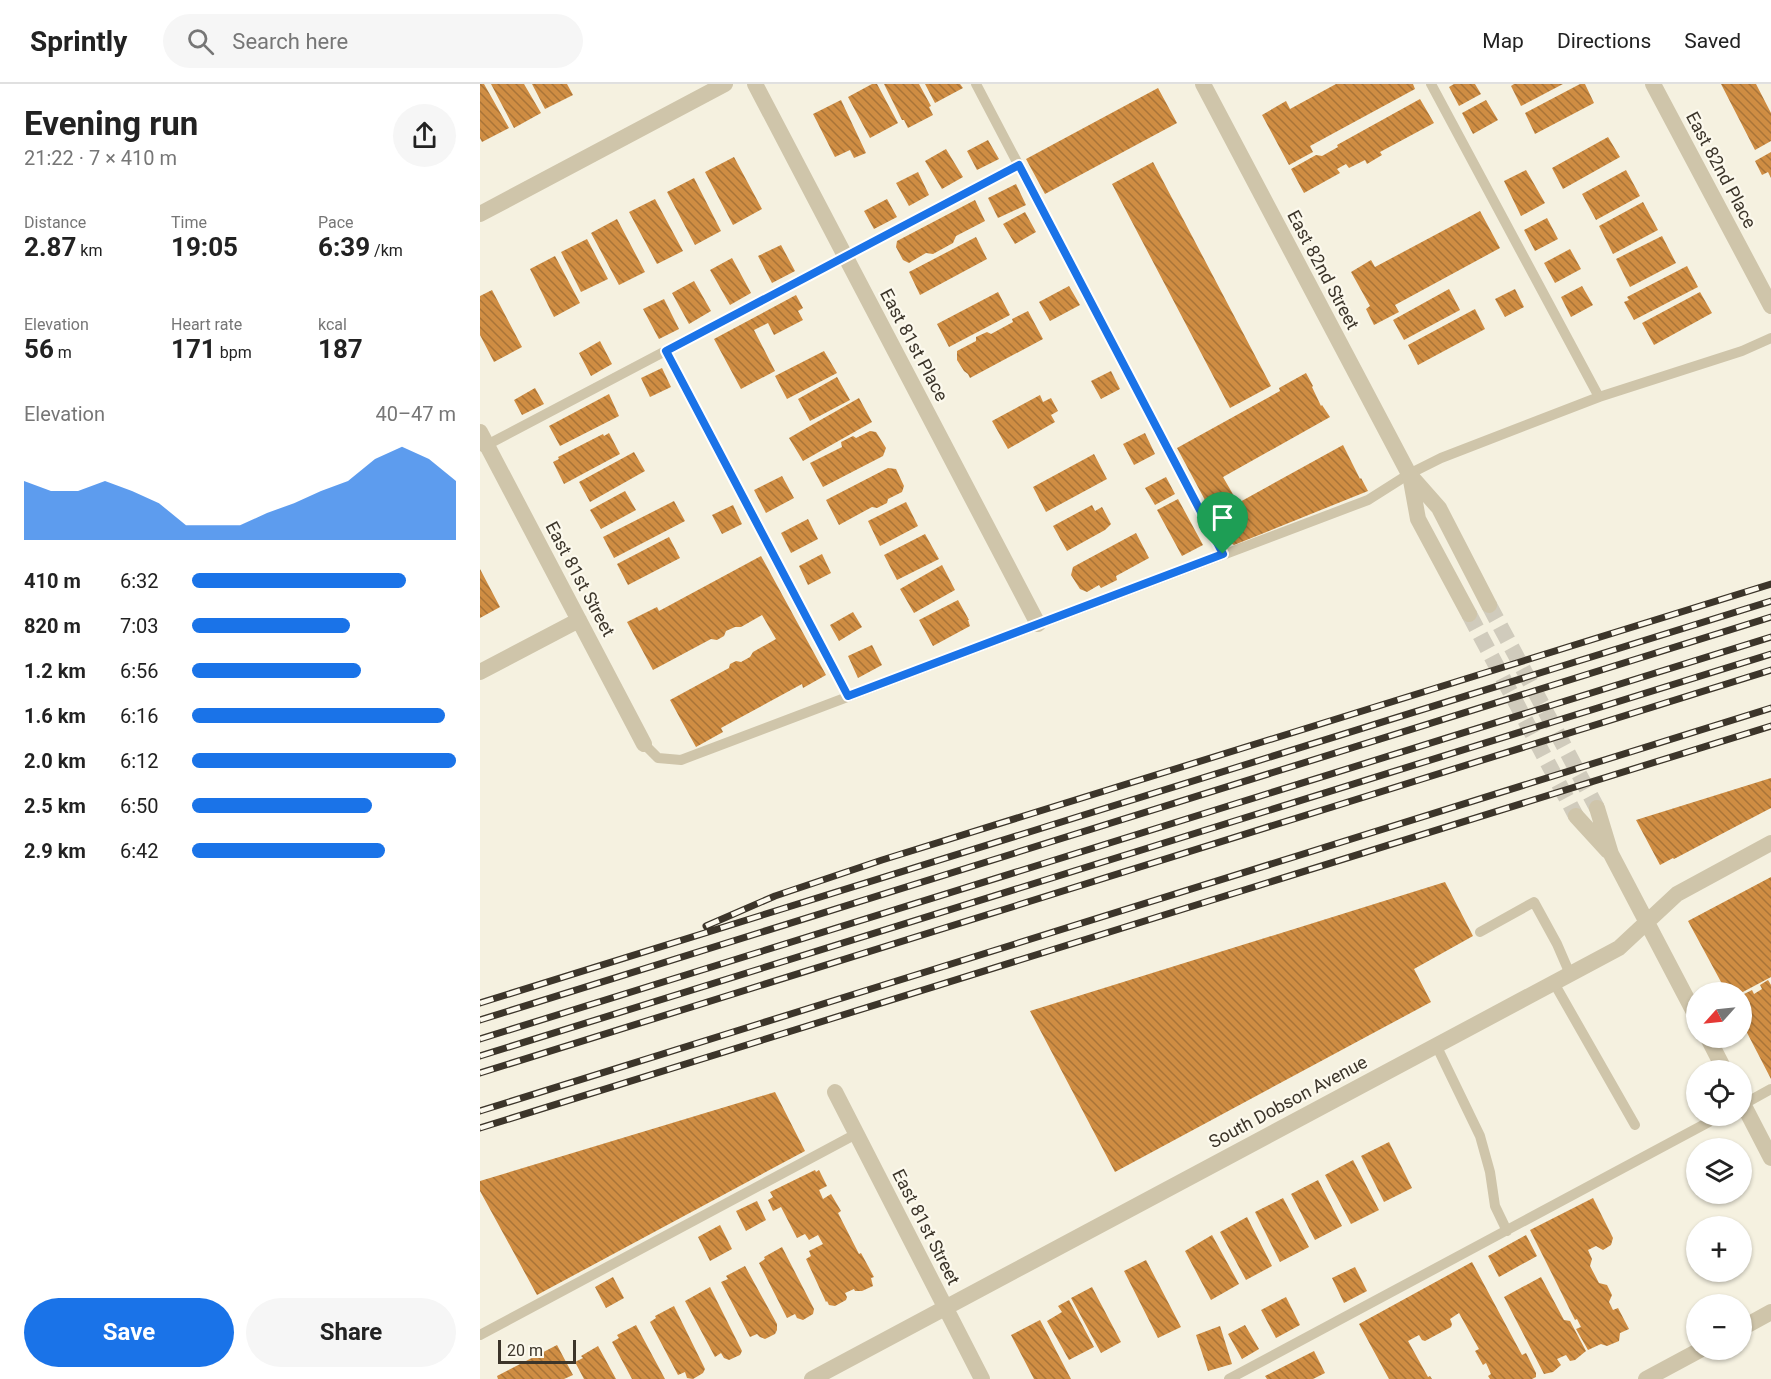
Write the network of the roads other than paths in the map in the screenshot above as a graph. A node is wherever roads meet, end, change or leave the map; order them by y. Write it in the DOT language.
graph roads {
  1 [pos="725,84"];
  2 [pos="755,84"];
  3 [pos="976,84"];
  4 [pos="1203,84"];
  5 [pos="1431,84"];
  6 [pos="1653,84"];
  7 [pos="1019,165"];
  8 [pos="480,214"];
  9 [pos="845,256"];
  10 [pos="1771,306"];
  11 [pos="1771,339"];
  12 [pos="666,351"];
  13 [pos="1599,397"];
  14 [pos="482,442"];
  15 [pos="1409,474"];
  16 [pos="1223,554"];
  17 [pos="1490,605"];
  18 [pos="1469,614"];
  19 [pos="579,620"];
  20 [pos="1038,624"];
  21 [pos="480,672"];
  22 [pos="848,696"];
  23 [pos="644,744"];
  24 [pos="1597,808"];
  25 [pos="1576,816"];
  26 [pos="1771,843"];
  27 [pos="1611,854"];
  28 [pos="1647,922"];
  29 [pos="1480,932"];
  30 [pos="1570,974"];
  31 [pos="1554,982"];
  32 [pos="1686,997"];
  33 [pos="1436,1046"];
  34 [pos="1771,1089"];
  35 [pos="835,1092"];
  36 [pos="1752,1099"];
  37 [pos="1752,1123"];
  38 [pos="1635,1125"];
  39 [pos="1701,1126"];
  40 [pos="856,1134"];
  41 [pos="1771,1158"];
  42 [pos="1507,1231"];
  43 [pos="945,1307"];
  44 [pos="1771,1312"];
  45 [pos="1752,1322"];
  46 [pos="480,1335"];
  47 [pos="1686,1358"];
  48 [pos="812,1379"];
  49 [pos="982,1379"];
  50 [pos="1229,1379"];
  51 [pos="1646,1379"];
  1 -- 8 [label="street"];
  2 -- 9 [label="street, East 81st Place"];
  3 -- 7 [label="lane"];
  4 -- 15 [label="street, East 82nd Street"];
  5 -- 13 [label="lane"];
  6 -- 10 [label="street, East 82nd Place"];
  7 -- 9 [label="lane"];
  7 -- 16 [label="lane"];
  9 -- 12 [label="lane"];
  9 -- 20 [label="street, East 81st Place"];
  11 -- 13 [label="lane"];
  12 -- 14 [label="lane"];
  12 -- 22 [label="lane"];
  13 -- 15 [label="lane"];
  14 -- 19 [label="street, East 81st Street"];
  15 -- 16 [label="lane"];
  15 -- 17 [label="street, East 82nd Street"];
  15 -- 18 [label="street, East 82nd Street"];
  16 -- 20 [label="lane"];
  19 -- 21 [label="street"];
  19 -- 23 [label="street, East 81st Street"];
  20 -- 22 [label="lane"];
  22 -- 23 [label="lane"];
  24 -- 27 [label="street"];
  25 -- 27 [label="street"];
  26 -- 28 [label="street, South Dobson Avenue"];
  27 -- 28 [label="street"];
  28 -- 30 [label="street, South Dobson Avenue"];
  28 -- 32 [label="street"];
  29 -- 30 [label="lane"];
  30 -- 31 [label="street, South Dobson Avenue"];
  31 -- 33 [label="street, South Dobson Avenue"];
  31 -- 38 [label="lane"];
  33 -- 42 [label="lane"];
  33 -- 43 [label="street, South Dobson Avenue"];
  34 -- 36 [label="lane"];
  35 -- 40 [label="street, East 81st Street"];
  37 -- 41 [label="street"];
  39 -- 42 [label="lane"];
  40 -- 43 [label="street, East 81st Street"];
  40 -- 46 [label="lane"];
  42 -- 50 [label="lane"];
  43 -- 48 [label="street, South Dobson Avenue"];
  43 -- 49 [label="street, East 81st Street"];
  44 -- 45 [label="street"];
  47 -- 51 [label="street"];
}
